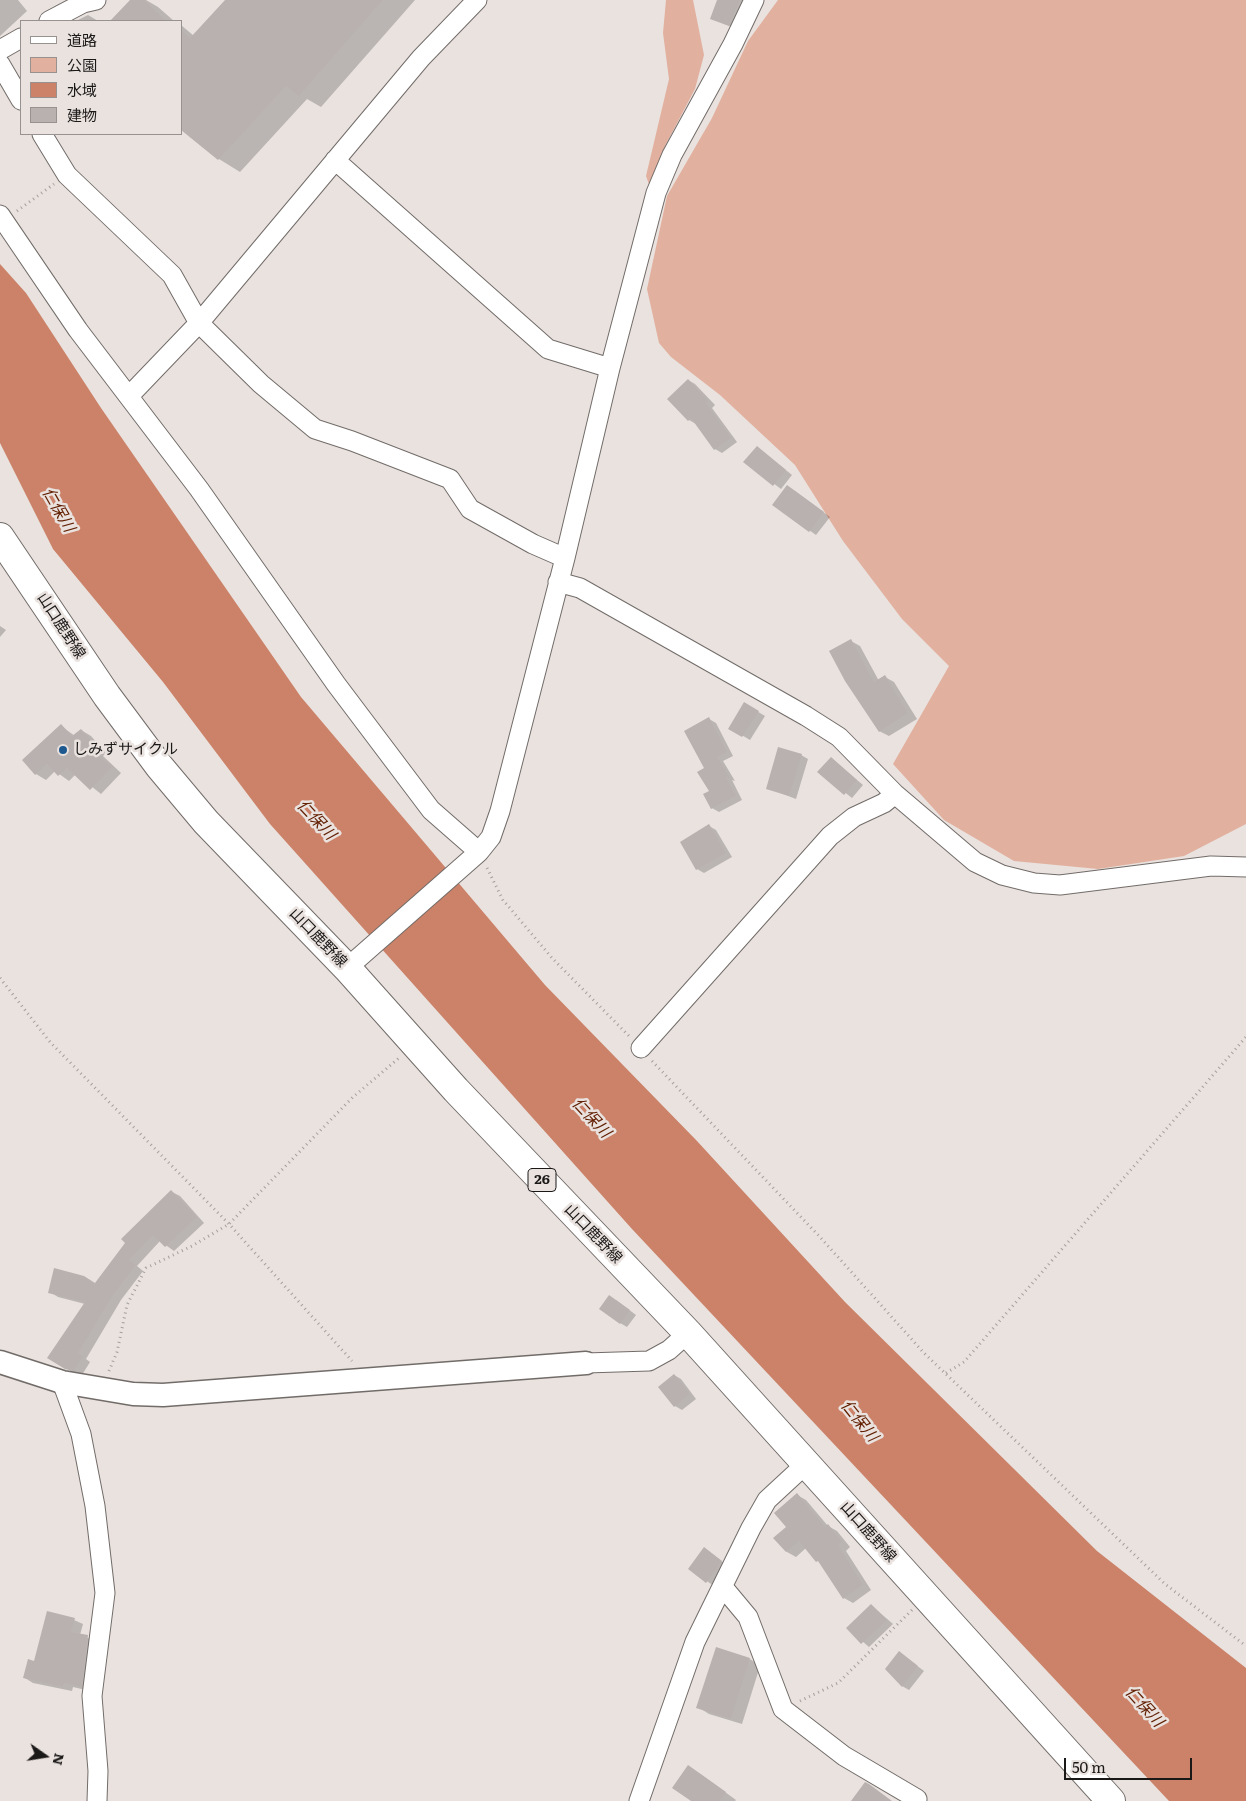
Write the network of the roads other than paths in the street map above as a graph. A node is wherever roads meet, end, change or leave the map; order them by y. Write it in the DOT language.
graph roads {
  1 [pos="96,0"];
  2 [pos="477,0"];
  3 [pos="754,0"];
  4 [pos="51,20"];
  5 [pos="20,39"];
  6 [pos="0,50"];
  7 [pos="0,64"];
  8 [pos="20,98"];
  9 [pos="43,135"];
  10 [pos="335,160"];
  11 [pos="2,218"];
  12 [pos="199,323"];
  13 [pos="610,368"];
  14 [pos="130,395"];
  15 [pos="0,537"];
  16 [pos="565,558"];
  17 [pos="558,582"];
  18 [pos="895,794"];
  19 [pos="475,855"];
  20 [pos="1246,867"];
  21 [pos="356,961"];
  22 [pos="641,1048"];
  23 [pos="688,1333"];
  24 [pos="0,1362"];
  25 [pos="586,1363"];
  26 [pos="62,1382"];
  27 [pos="807,1463"];
  28 [pos="723,1587"];
  29 [pos="917,1799"];
  30 [pos="98,1801"];
  31 [pos="640,1801"];
  32 [pos="1112,1801"];
  1 -- 4 [label="street"];
  2 -- 10 [label="street"];
  3 -- 13 [label="street"];
  5 -- 6 [label="street"];
  7 -- 8 [label="street"];
  9 -- 12 [label="street"];
  10 -- 12 [label="street"];
  10 -- 13 [label="street"];
  11 -- 14 [label="street"];
  12 -- 14 [label="street"];
  12 -- 16 [label="street"];
  13 -- 16 [label="street"];
  14 -- 19 [label="street"];
  15 -- 21 [label="main road, 山口鹿野線 / 26"];
  16 -- 17 [label="street"];
  17 -- 18 [label="street"];
  17 -- 19 [label="street"];
  18 -- 20 [label="street"];
  18 -- 22 [label="street"];
  19 -- 21 [label="street"];
  21 -- 23 [label="main road, 山口鹿野線 / 26"];
  23 -- 25 [label="street"];
  23 -- 27 [label="main road, 山口鹿野線 / 26"];
  24 -- 26 [label="street"];
  25 -- 26 [label="street"];
  26 -- 30 [label="street"];
  27 -- 28 [label="street"];
  27 -- 32 [label="main road, 山口鹿野線 / 26"];
  28 -- 29 [label="street"];
  28 -- 31 [label="street"];
}
